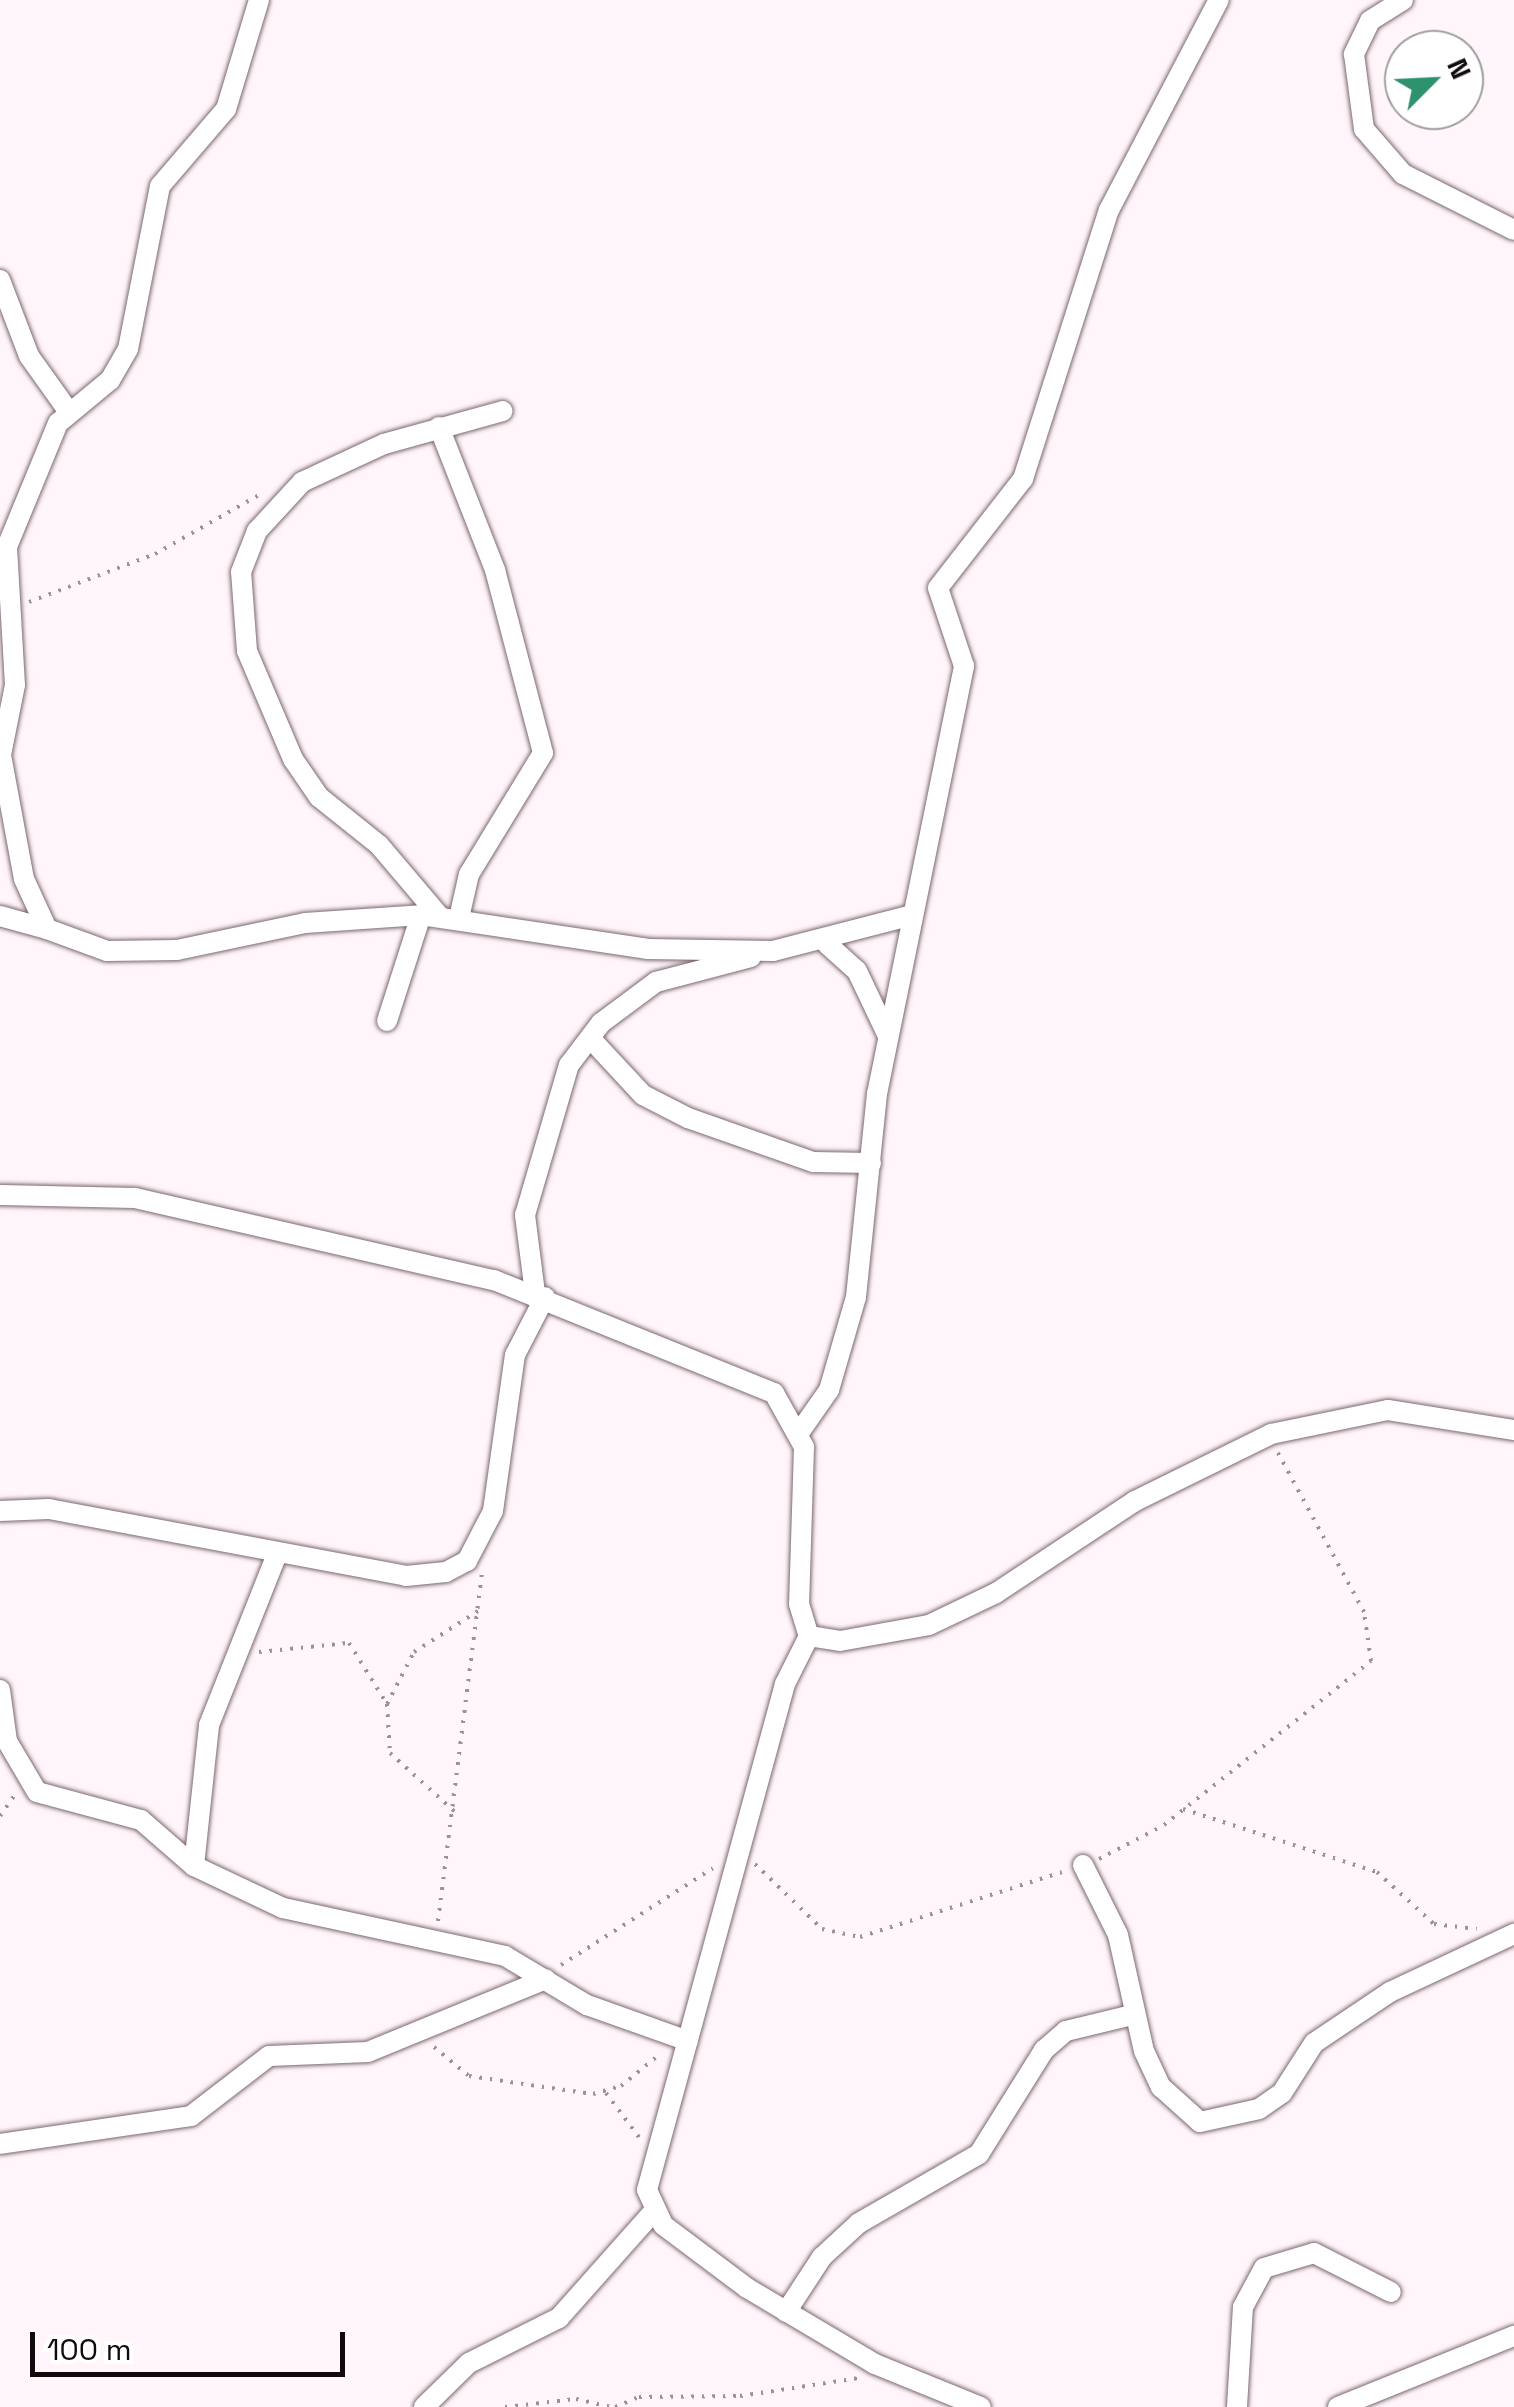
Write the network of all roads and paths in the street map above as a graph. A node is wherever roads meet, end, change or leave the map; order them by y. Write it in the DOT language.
graph roads {
  1 [pos="259,0"];
  2 [pos="1219,0"];
  3 [pos="1403,0"];
  4 [pos="1514,230"];
  5 [pos="0,280"];
  6 [pos="69,412"];
  7 [pos="503,412"];
  8 [pos="439,427"];
  9 [pos="302,482"];
  10 [pos="2,575"];
  11 [pos="9,609"];
  12 [pos="0,755"];
  13 [pos="0,916"];
  14 [pos="908,916"];
  15 [pos="440,917"];
  16 [pos="47,929"];
  17 [pos="827,944"];
  18 [pos="772,951"];
  19 [pos="387,1021"];
  20 [pos="887,1034"];
  21 [pos="590,1038"];
  22 [pos="871,1163"];
  23 [pos="0,1196"];
  24 [pos="540,1295"];
  25 [pos="802,1430"];
  26 [pos="1514,1430"];
  27 [pos="1272,1434"];
  28 [pos="0,1511"];
  29 [pos="480,1544"];
  30 [pos="277,1554"];
  31 [pos="478,1611"];
  32 [pos="809,1636"];
  33 [pos="244,1643"];
  34 [pos="0,1690"];
  35 [pos="387,1704"];
  36 [pos="26,1780"];
  37 [pos="1183,1810"];
  38 [pos="455,1812"];
  39 [pos="0,1816"];
  40 [pos="742,1849"];
  41 [pos="716,1865"];
  42 [pos="1083,1865"];
  43 [pos="194,1866"];
  44 [pos="1505,1933"];
  45 [pos="433,1944"];
  46 [pos="546,1980"];
  47 [pos="1132,2015"];
  48 [pos="417,2033"];
  49 [pos="684,2040"];
  50 [pos="606,2093"];
  51 [pos="0,2144"];
  52 [pos="652,2156"];
  53 [pos="654,2212"];
  54 [pos="1391,2292"];
  55 [pos="786,2312"];
  56 [pos="1514,2336"];
  57 [pos="894,2372"];
  58 [pos="424,2407"];
  59 [pos="505,2407"];
  60 [pos="613,2407"];
  61 [pos="981,2407"];
  62 [pos="1237,2407"];
  63 [pos="1338,2407"];
  1 -- 6 [label="street"];
  2 -- 14 [label="street"];
  3 -- 4 [label="street"];
  5 -- 6 [label="street"];
  6 -- 10 [label="street"];
  7 -- 8 [label="street"];
  8 -- 9 [label="street"];
  8 -- 15 [label="street"];
  9 -- 11 [label="path"];
  9 -- 15 [label="street"];
  10 -- 11 [label="street"];
  11 -- 12 [label="street"];
  12 -- 16 [label="street"];
  13 -- 16 [label="street"];
  14 -- 17 [label="street"];
  14 -- 20 [label="street"];
  15 -- 16 [label="street"];
  15 -- 18 [label="street"];
  15 -- 19 [label="street"];
  17 -- 18 [label="street"];
  17 -- 20 [label="street"];
  18 -- 21 [label="street"];
  20 -- 22 [label="street"];
  21 -- 22 [label="street"];
  21 -- 24 [label="street"];
  22 -- 25 [label="street"];
  23 -- 24 [label="street"];
  24 -- 25 [label="street"];
  24 -- 29 [label="street"];
  25 -- 32 [label="street"];
  26 -- 27 [label="street"];
  27 -- 32 [label="street"];
  27 -- 37 [label="path"];
  28 -- 30 [label="street"];
  29 -- 30 [label="street"];
  29 -- 31 [label="path"];
  30 -- 33 [label="street"];
  31 -- 35 [label="path"];
  31 -- 38 [label="path"];
  32 -- 40 [label="street"];
  33 -- 35 [label="path"];
  33 -- 43 [label="street"];
  34 -- 36 [label="street"];
  35 -- 38 [label="path"];
  36 -- 39 [label="path"];
  36 -- 43 [label="street"];
  37 -- 42 [label="path"];
  37 -- 44 [label="path"];
  38 -- 45 [label="path"];
  40 -- 42 [label="path"];
  40 -- 49 [label="street"];
  41 -- 46 [label="path"];
  42 -- 47 [label="street"];
  43 -- 45 [label="street"];
  44 -- 47 [label="street"];
  45 -- 46 [label="street"];
  46 -- 48 [label="street"];
  46 -- 49 [label="street"];
  47 -- 55 [label="street"];
  48 -- 50 [label="path"];
  48 -- 51 [label="street"];
  49 -- 50 [label="path"];
  49 -- 52 [label="street"];
  50 -- 52 [label="path"];
  52 -- 53 [label="street"];
  53 -- 55 [label="street"];
  53 -- 58 [label="street"];
  54 -- 62 [label="street"];
  55 -- 57 [label="street"];
  56 -- 63 [label="street"];
  57 -- 60 [label="path"];
  57 -- 61 [label="street"];
  59 -- 60 [label="path"];
}
